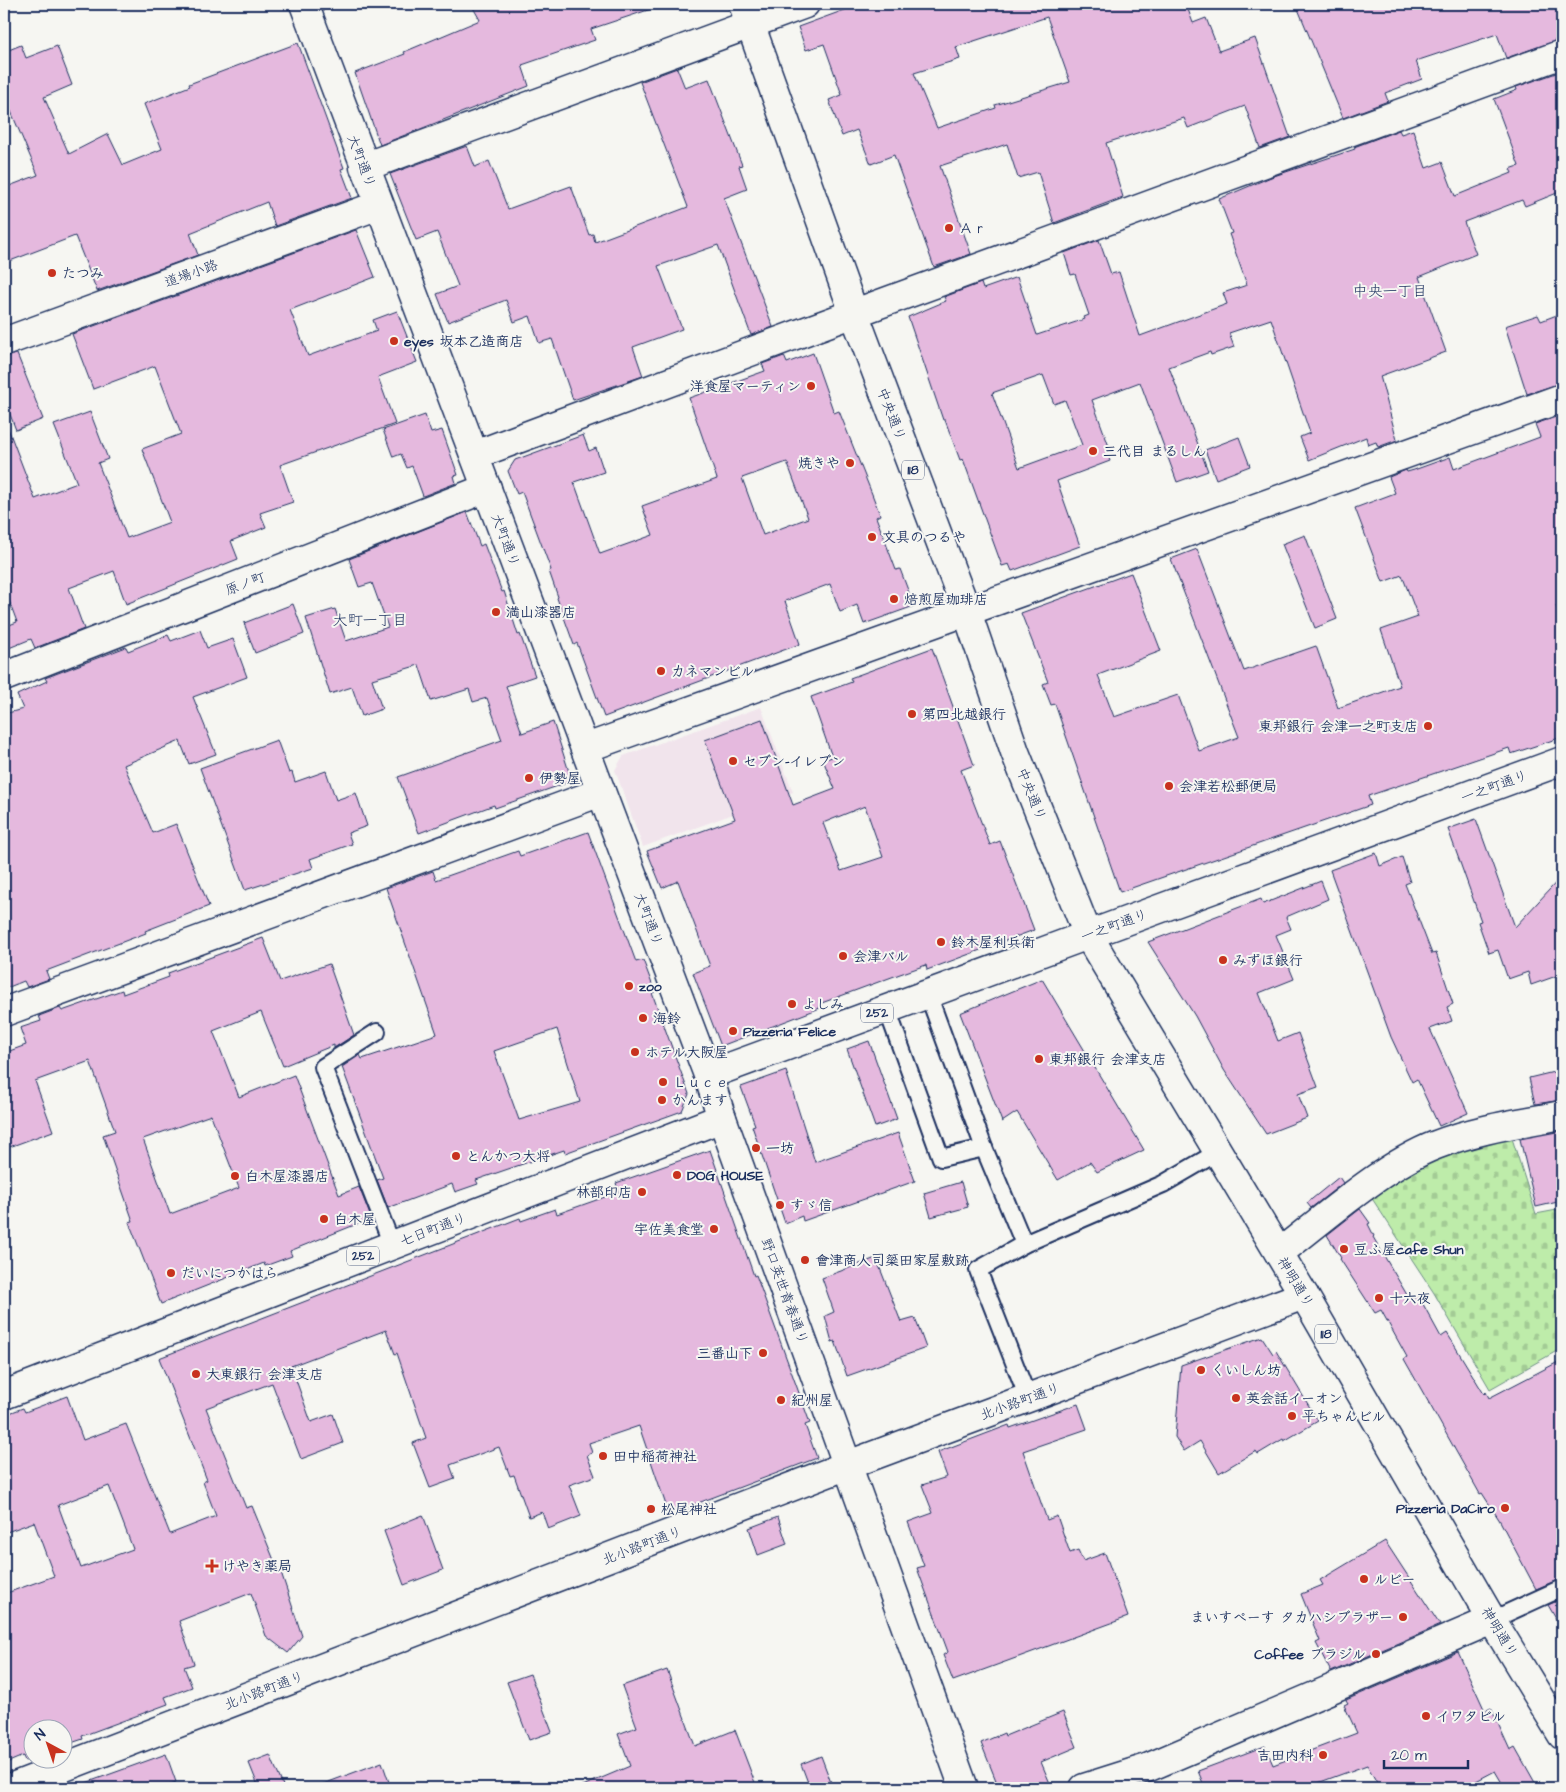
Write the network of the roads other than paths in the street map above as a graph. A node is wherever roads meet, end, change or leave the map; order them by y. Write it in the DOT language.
graph roads {
  1 [pos="304,4"];
  2 [pos="805,4"];
  3 [pos="747,14"];
  4 [pos="1562,54"];
  5 [pos="364,167"];
  6 [pos="378,205"];
  7 [pos="854,313"];
  8 [pos="4,342"];
  9 [pos="1562,398"];
  10 [pos="475,455"];
  11 [pos="487,488"];
  12 [pos="967,612"];
  13 [pos="4,677"];
  14 [pos="586,748"];
  15 [pos="1562,761"];
  16 [pos="601,792"];
  17 [pos="1088,935"];
  18 [pos="928,994"];
  19 [pos="887,1009"];
  20 [pos="4,1012"];
  21 [pos="377,1032"];
  22 [pos="708,1075"];
  23 [pos="1562,1115"];
  24 [pos="722,1118"];
  25 [pos="984,1148"];
  26 [pos="1218,1152"];
  27 [pos="1024,1244"];
  28 [pos="392,1245"];
  29 [pos="1279,1254"];
  30 [pos="1304,1296"];
  31 [pos="4,1395"];
  32 [pos="1028,1398"];
  33 [pos="848,1465"];
  34 [pos="1562,1588"];
  35 [pos="1492,1620"];
  36 [pos="1562,1735"];
  37 [pos="10,1788"];
  38 [pos="964,1788"];
  39 [pos="1084,1788"];
  1 -- 5 [label="main road, 大町通り"];
  2 -- 3 [label="main road"];
  3 -- 5 [label="main road"];
  3 -- 7 [label="main road, 中央通り / 118"];
  4 -- 7 [label="main road"];
  5 -- 6 [label="main road, 大町通り"];
  6 -- 8 [label="main road, 道場小路"];
  6 -- 10 [label="main road, 大町通り"];
  7 -- 10 [label="main road"];
  7 -- 12 [label="main road, 中央通り / 118"];
  9 -- 12 [label="main road"];
  10 -- 11 [label="main road, 大町通り"];
  11 -- 13 [label="main road, 原ノ町"];
  11 -- 14 [label="main road, 大町通り"];
  12 -- 14 [label="main road"];
  12 -- 17 [label="main road, 中央通り / 118"];
  14 -- 16 [label="main road, 大町通り"];
  15 -- 17 [label="main road, 一之町通り"];
  16 -- 20 [label="main road"];
  16 -- 22 [label="main road, 大町通り"];
  17 -- 18 [label="main road, 一之町通り / 252"];
  17 -- 26 [label="main road, 神明通り / 118"];
  18 -- 19 [label="main road, 一之町通り / 252"];
  18 -- 25 [label="lane"];
  19 -- 22 [label="main road, 一之町通り / 252"];
  19 -- 25 [label="lane"];
  21 -- 28 [label="lane"];
  22 -- 24 [label="main road"];
  23 -- 29 [label="main road"];
  24 -- 28 [label="main road, 七日町通り / 252"];
  24 -- 33 [label="main road, 野口英世青春通り"];
  25 -- 27 [label="lane"];
  26 -- 27 [label="lane"];
  26 -- 29 [label="main road, 神明通り / 118"];
  27 -- 32 [label="lane"];
  28 -- 31 [label="main road, 七日町通り / 252"];
  29 -- 30 [label="main road, 神明通り / 118"];
  30 -- 32 [label="main road, 北小路町通り"];
  30 -- 35 [label="main road, 神明通り / 118"];
  32 -- 33 [label="main road, 北小路町通り"];
  33 -- 37 [label="main road, 北小路町通り"];
  33 -- 38 [label="main road, 野口英世青春通り"];
  34 -- 35 [label="lane"];
  35 -- 36 [label="main road, 神明通り / 118"];
  35 -- 39 [label="main road"];
}
